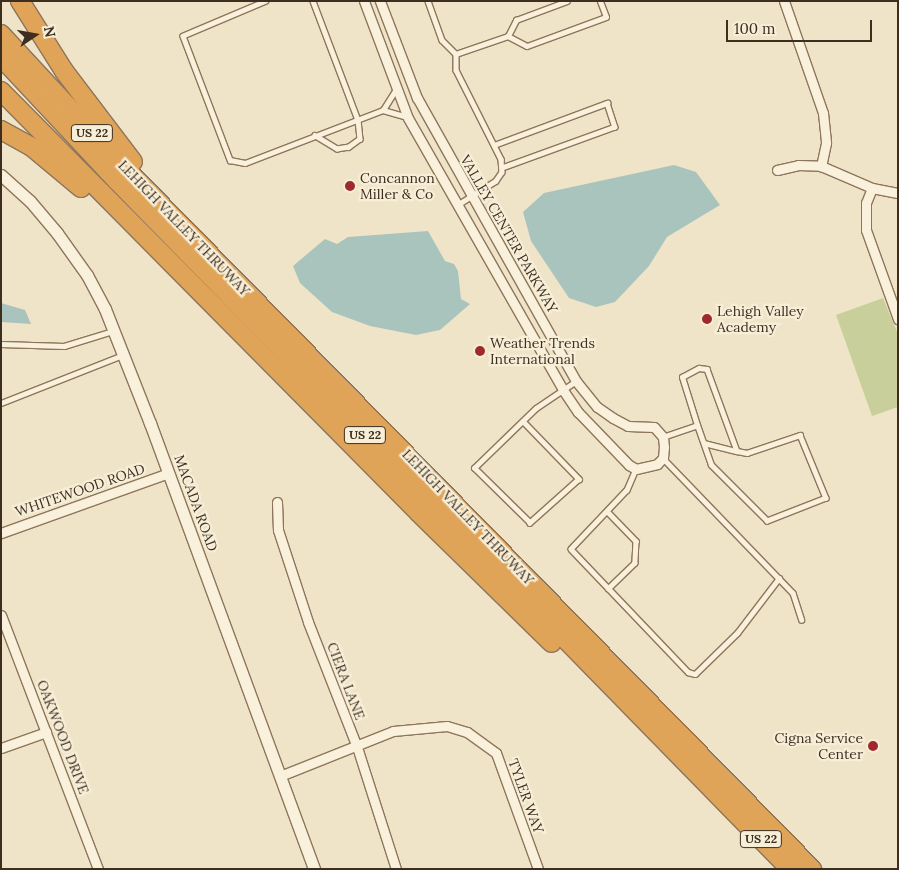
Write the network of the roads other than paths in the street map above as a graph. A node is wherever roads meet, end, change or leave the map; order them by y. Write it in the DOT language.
graph roads {
  1 [pos="20,1"];
  2 [pos="266,1"];
  3 [pos="313,1"];
  4 [pos="364,1"];
  5 [pos="380,1"];
  6 [pos="428,1"];
  7 [pos="567,1"];
  8 [pos="600,1"];
  9 [pos="784,1"];
  10 [pos="1,34"];
  11 [pos="508,36"];
  12 [pos="456,54"];
  13 [pos="1,57"];
  14 [pos="396,89"];
  15 [pos="1,91"];
  16 [pos="383,110"];
  17 [pos="408,118"];
  18 [pos="358,120"];
  19 [pos="1,130"];
  20 [pos="315,136"];
  21 [pos="494,145"];
  22 [pos="821,166"];
  23 [pos="502,168"];
  24 [pos="777,170"];
  25 [pos="1,176"];
  26 [pos="872,188"];
  27 [pos="898,192"];
  28 [pos="471,197"];
  29 [pos="456,207"];
  30 [pos="186,230"];
  31 [pos="898,318"];
  32 [pos="232,322"];
  33 [pos="114,330"];
  34 [pos="1,344"];
  35 [pos="124,355"];
  36 [pos="576,381"];
  37 [pos="563,390"];
  38 [pos="1,403"];
  39 [pos="523,421"];
  40 [pos="697,425"];
  41 [pos="663,437"];
  42 [pos="704,443"];
  43 [pos="737,451"];
  44 [pos="663,458"];
  45 [pos="636,469"];
  46 [pos="169,473"];
  47 [pos="278,502"];
  48 [pos="607,511"];
  49 [pos="1,533"];
  50 [pos="778,578"];
  51 [pos="608,589"];
  52 [pos="1,615"];
  53 [pos="802,620"];
  54 [pos="46,732"];
  55 [pos="357,747"];
  56 [pos="1,748"];
  57 [pos="280,776"];
  58 [pos="732,810"];
  59 [pos="98,869"];
  60 [pos="314,869"];
  61 [pos="396,869"];
  62 [pos="538,869"];
  63 [pos="790,869"];
  64 [pos="812,869"];
  1 -- 30 [label="highway"];
  2 -- 20 [label="lane"];
  3 -- 18 [label="lane"];
  4 -- 14 [label="street"];
  5 -- 28 [label="street, VALLEY CENTER PARKWAY"];
  6 -- 12 [label="lane"];
  7 -- 11 [label="lane"];
  8 -- 11 [label="lane"];
  9 -- 22 [label="street"];
  10 -- 30 [label="highway, LEHIGH VALLEY THRUWAY / US 22"];
  11 -- 12 [label="lane"];
  12 -- 21 [label="lane"];
  13 -- 58 [label="highway, LEHIGH VALLEY THRUWAY / US 22"];
  14 -- 16 [label="lane"];
  14 -- 17 [label="street"];
  15 -- 32 [label="highway"];
  16 -- 17 [label="lane"];
  16 -- 18 [label="lane"];
  17 -- 29 [label="street"];
  18 -- 20 [label="lane"];
  18 -- 20 [label="lane"];
  19 -- 32 [label="highway"];
  21 -- 23 [label="lane"];
  21 -- 23 [label="lane"];
  22 -- 24 [label="street"];
  22 -- 26 [label="street"];
  23 -- 28 [label="lane"];
  25 -- 33 [label="street, MACADA ROAD"];
  26 -- 27 [label="street"];
  26 -- 31 [label="street"];
  28 -- 29 [label="lane"];
  28 -- 36 [label="street, VALLEY CENTER PARKWAY"];
  29 -- 37 [label="street"];
  30 -- 64 [label="highway, LEHIGH VALLEY THRUWAY / US 22"];
  32 -- 58 [label="highway"];
  33 -- 34 [label="lane"];
  33 -- 35 [label="street, MACADA ROAD"];
  35 -- 38 [label="lane"];
  35 -- 46 [label="street, MACADA ROAD"];
  36 -- 37 [label="lane"];
  36 -- 41 [label="street, VALLEY CENTER PARKWAY"];
  37 -- 39 [label="lane"];
  37 -- 45 [label="street"];
  39 -- 39 [label="lane"];
  40 -- 41 [label="lane"];
  40 -- 42 [label="lane"];
  40 -- 43 [label="lane"];
  41 -- 44 [label="street"];
  42 -- 43 [label="lane"];
  42 -- 43 [label="lane"];
  44 -- 45 [label="street"];
  44 -- 50 [label="lane"];
  45 -- 48 [label="lane"];
  46 -- 49 [label="street, WHITEWOOD ROAD"];
  46 -- 57 [label="street, MACADA ROAD"];
  47 -- 55 [label="street, CIERA LANE"];
  48 -- 51 [label="lane"];
  48 -- 51 [label="lane"];
  50 -- 51 [label="lane"];
  50 -- 53 [label="lane"];
  52 -- 54 [label="street, OAKWOOD DRIVE"];
  54 -- 56 [label="street"];
  54 -- 59 [label="street, OAKWOOD DRIVE"];
  55 -- 57 [label="street, TYLER WAY"];
  55 -- 61 [label="street, CIERA LANE"];
  55 -- 62 [label="street, TYLER WAY"];
  57 -- 60 [label="street, MACADA ROAD"];
  58 -- 63 [label="highway, LEHIGH VALLEY THRUWAY / US 22"];
}
